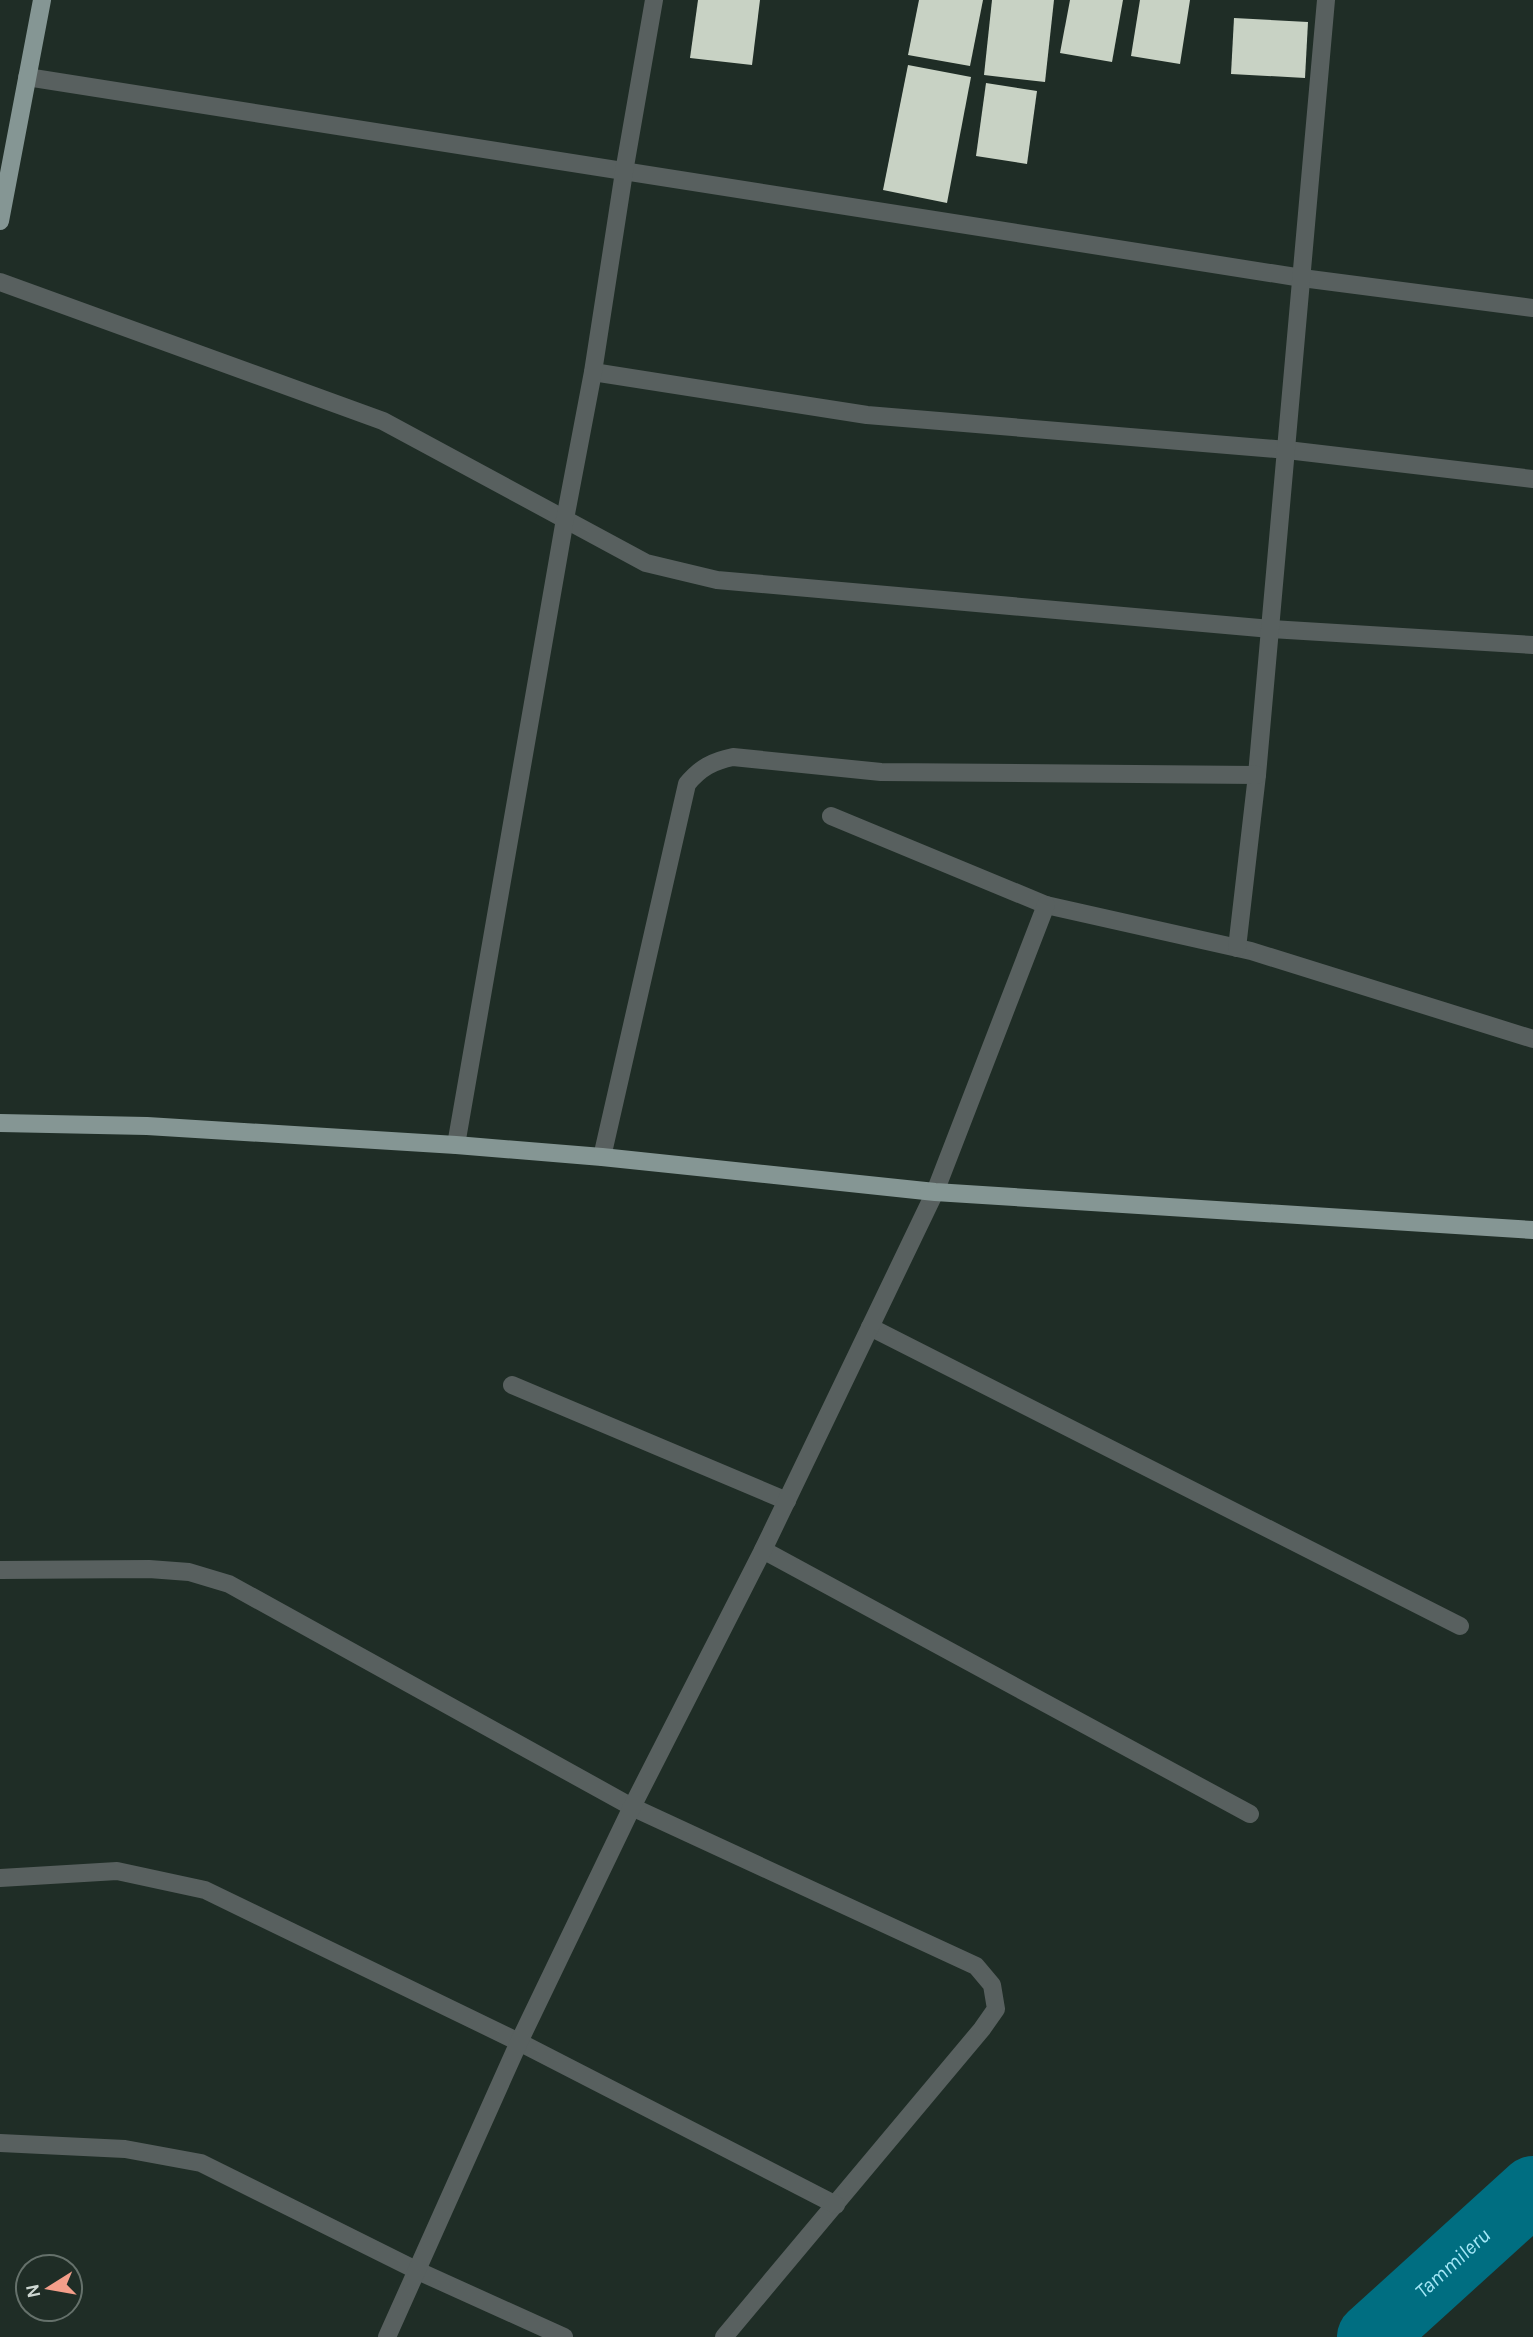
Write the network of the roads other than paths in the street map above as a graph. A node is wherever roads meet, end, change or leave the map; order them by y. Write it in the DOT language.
graph roads {
  1 [pos="42,0"];
  2 [pos="654,0"];
  3 [pos="1326,0"];
  4 [pos="27,77"];
  5 [pos="624,172"];
  6 [pos="0,221"];
  7 [pos="1302,278"];
  8 [pos="0,282"];
  9 [pos="1533,308"];
  10 [pos="593,372"];
  11 [pos="1287,450"];
  12 [pos="1533,479"];
  13 [pos="565,519"];
  14 [pos="1271,629"];
  15 [pos="1533,645"];
  16 [pos="1257,775"];
  17 [pos="831,816"];
  18 [pos="1046,905"];
  19 [pos="1237,948"];
  20 [pos="1533,1039"];
  21 [pos="0,1123"];
  22 [pos="456,1145"];
  23 [pos="602,1157"];
  24 [pos="935,1192"];
  25 [pos="1533,1230"];
  26 [pos="870,1327"];
  27 [pos="512,1385"];
  28 [pos="787,1501"];
  29 [pos="763,1550"];
  30 [pos="0,1570"];
  31 [pos="1460,1626"];
  32 [pos="632,1807"];
  33 [pos="1250,1814"];
  34 [pos="0,1878"];
  35 [pos="519,2042"];
  36 [pos="0,2143"];
  37 [pos="836,2205"];
  38 [pos="418,2271"];
  39 [pos="387,2337"];
  40 [pos="564,2337"];
  41 [pos="724,2337"];
  1 -- 4 [label="main road"];
  2 -- 5 [label="street"];
  3 -- 7 [label="street"];
  4 -- 5 [label="street"];
  4 -- 6 [label="main road"];
  5 -- 7 [label="street"];
  5 -- 10 [label="street"];
  7 -- 9 [label="street"];
  7 -- 11 [label="street"];
  8 -- 13 [label="street"];
  10 -- 11 [label="street"];
  10 -- 13 [label="street"];
  11 -- 12 [label="street"];
  11 -- 14 [label="street"];
  13 -- 14 [label="street"];
  13 -- 22 [label="street"];
  14 -- 15 [label="street"];
  14 -- 16 [label="street"];
  16 -- 19 [label="street"];
  16 -- 23 [label="street"];
  17 -- 18 [label="street"];
  18 -- 19 [label="street"];
  18 -- 24 [label="street"];
  19 -- 20 [label="street"];
  21 -- 22 [label="main road"];
  22 -- 23 [label="main road"];
  23 -- 24 [label="main road"];
  24 -- 25 [label="main road"];
  24 -- 26 [label="street"];
  26 -- 28 [label="street"];
  26 -- 31 [label="street"];
  27 -- 28 [label="street"];
  28 -- 29 [label="street"];
  29 -- 32 [label="street"];
  29 -- 33 [label="street"];
  30 -- 32 [label="street"];
  32 -- 35 [label="street"];
  32 -- 37 [label="street"];
  34 -- 35 [label="street"];
  35 -- 37 [label="street"];
  35 -- 38 [label="street"];
  36 -- 38 [label="street"];
  37 -- 41 [label="street"];
  38 -- 39 [label="street"];
  38 -- 40 [label="street"];
}
